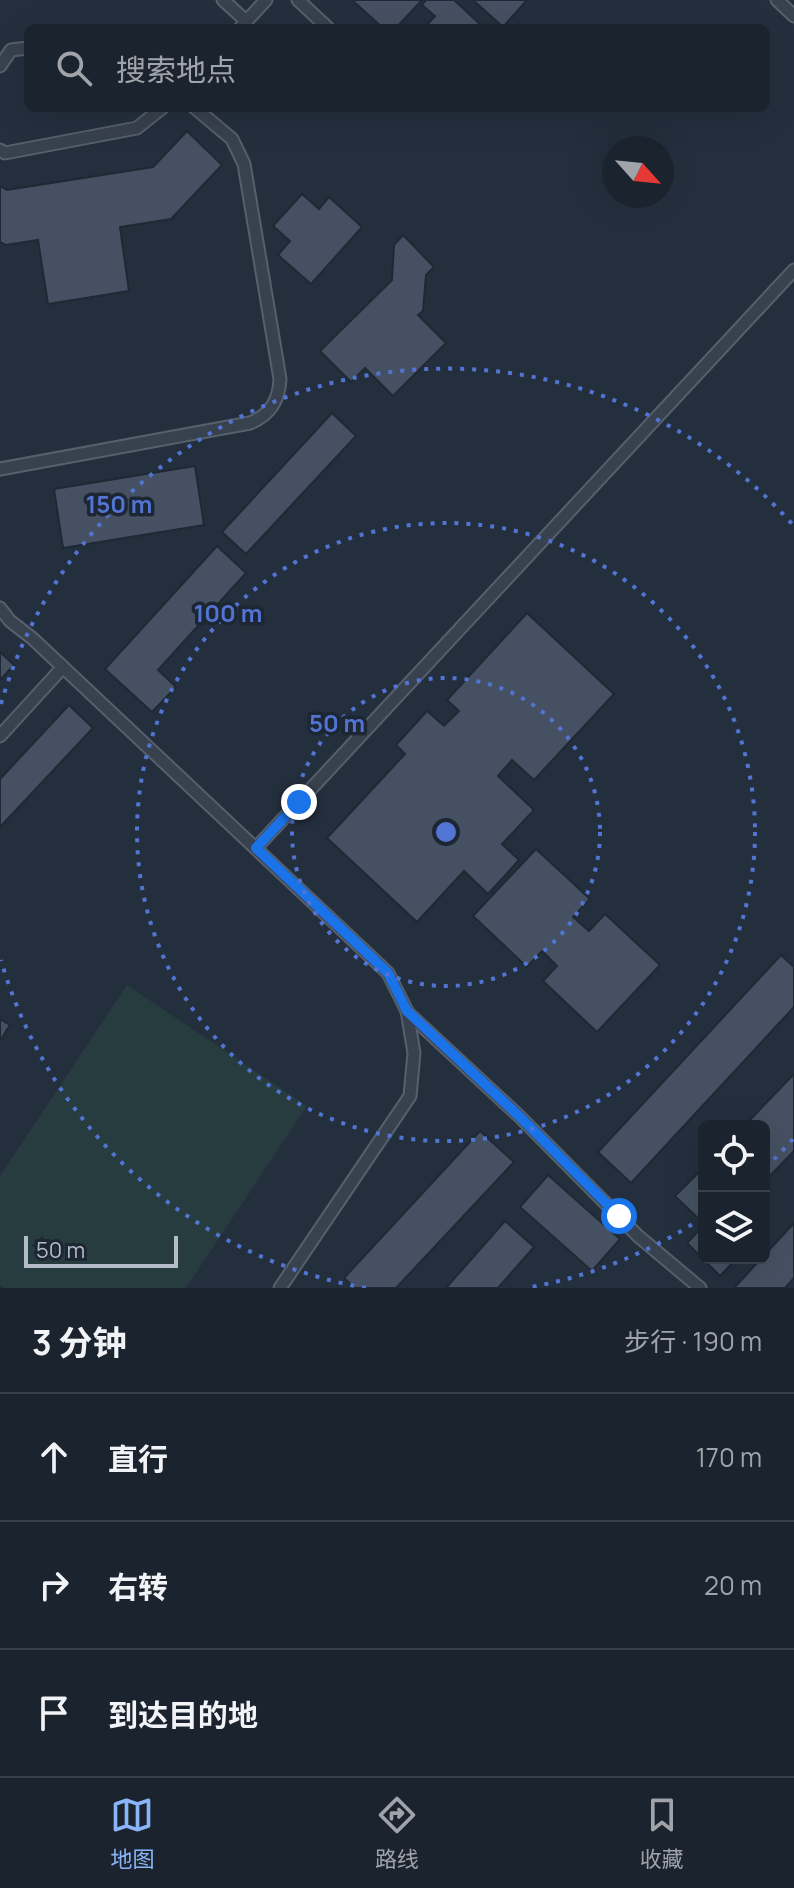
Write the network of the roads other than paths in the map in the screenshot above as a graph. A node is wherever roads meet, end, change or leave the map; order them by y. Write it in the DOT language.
graph roads {
  1 [pos="223,0"];
  2 [pos="266,0"];
  3 [pos="298,0"];
  4 [pos="777,0"];
  5 [pos="794,16"];
  6 [pos="242,24"];
  7 [pos="244,24"];
  8 [pos="324,24"];
  9 [pos="24,48"];
  10 [pos="0,66"];
  11 [pos="157,112"];
  12 [pos="200,112"];
  13 [pos="0,150"];
  14 [pos="794,270"];
  15 [pos="0,469"];
  16 [pos="0,608"];
  17 [pos="63,667"];
  18 [pos="0,736"];
  19 [pos="256,848"];
  20 [pos="407,1011"];
  21 [pos="280,1288"];
  22 [pos="700,1288"];
  1 -- 6 [label="lane"];
  2 -- 7 [label="lane"];
  3 -- 8 [label="lane"];
  4 -- 5 [label="lane"];
  9 -- 10 [label="lane"];
  11 -- 13 [label="lane"];
  12 -- 15 [label="lane"];
  14 -- 19 [label="lane"];
  16 -- 17 [label="lane"];
  17 -- 18 [label="lane"];
  17 -- 19 [label="lane"];
  19 -- 20 [label="lane"];
  20 -- 21 [label="lane"];
  20 -- 22 [label="lane"];
}
